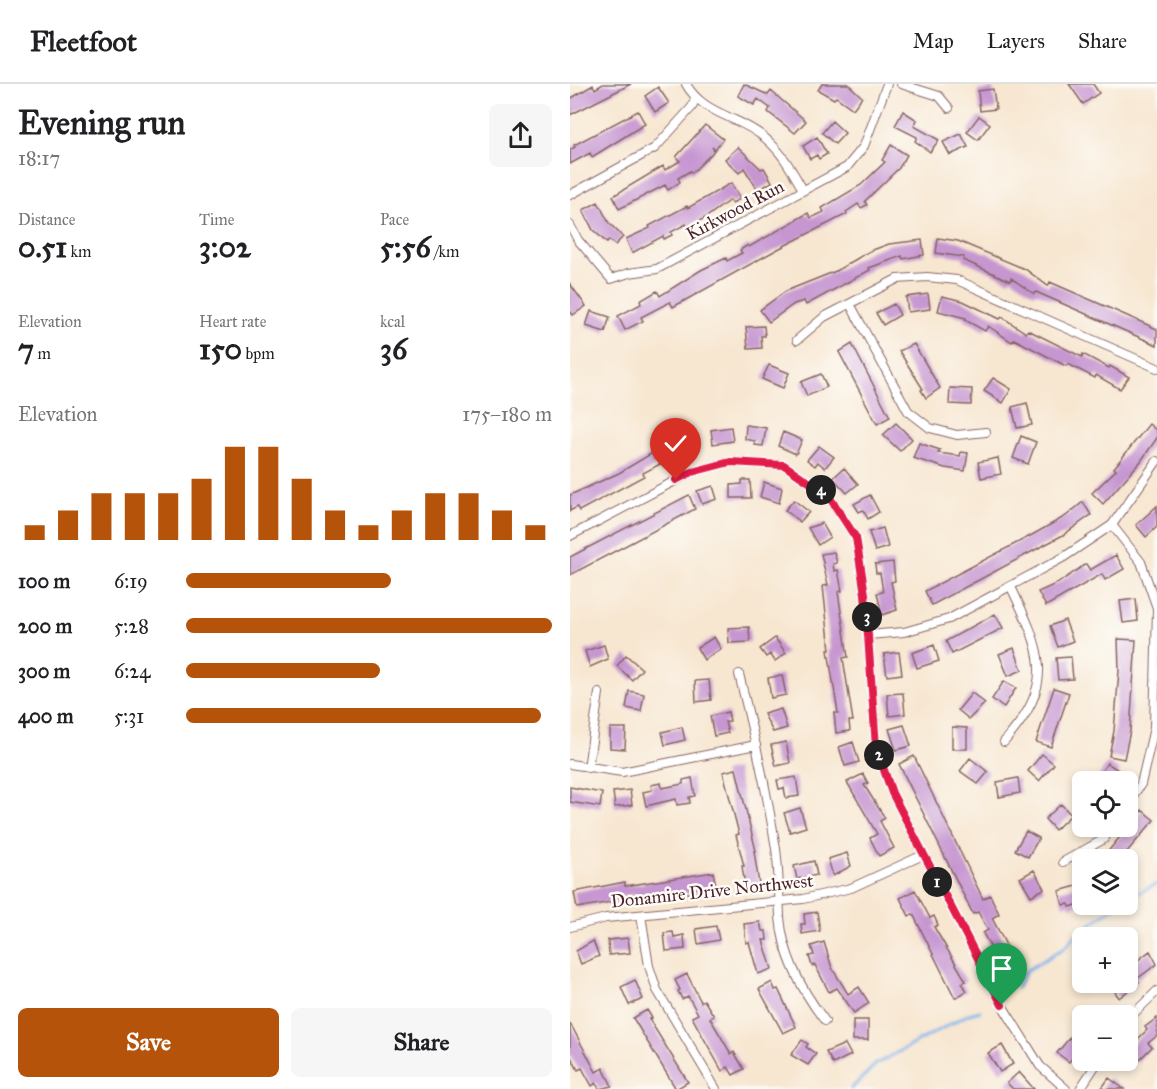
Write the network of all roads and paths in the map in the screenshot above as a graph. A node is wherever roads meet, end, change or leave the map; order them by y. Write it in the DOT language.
graph roads {
  1 [pos="686,84"];
  2 [pos="887,84"];
  3 [pos="901,84"];
  4 [pos="695,99"];
  5 [pos="949,108"];
  6 [pos="803,190"];
  7 [pos="570,195"];
  8 [pos="570,225"];
  9 [pos="850,304"];
  10 [pos="797,340"];
  11 [pos="1157,368"];
  12 [pos="986,432"];
  13 [pos="1157,461"];
  14 [pos="1112,525"];
  15 [pos="570,536"];
  16 [pos="1011,587"];
  17 [pos="868,635"];
  18 [pos="739,674"];
  19 [pos="598,693"];
  20 [pos="1004,742"];
  21 [pos="756,745"];
  22 [pos="570,764"];
  23 [pos="588,768"];
  24 [pos="1138,788"];
  25 [pos="1105,837"];
  26 [pos="923,855"];
  27 [pos="1063,862"];
  28 [pos="780,900"];
  29 [pos="641,915"];
  30 [pos="570,927"];
  31 [pos="1157,991"];
  32 [pos="1138,1009"];
  33 [pos="825,1021"];
  34 [pos="1092,1071"];
  35 [pos="716,1089"];
  36 [pos="1066,1089"];
  37 [pos="1080,1089"];
  1 -- 4 [label="street"];
  2 -- 6 [label="street, Kirkwood Run"];
  3 -- 5 [label="street"];
  4 -- 6 [label="street"];
  4 -- 7 [label="street"];
  6 -- 8 [label="street, Kirkwood Run"];
  9 -- 10 [label="street"];
  9 -- 11 [label="street"];
  9 -- 12 [label="street"];
  13 -- 14 [label="street"];
  14 -- 16 [label="street"];
  14 -- 24 [label="street"];
  15 -- 17 [label="street"];
  16 -- 17 [label="street"];
  16 -- 20 [label="street"];
  17 -- 26 [label="street"];
  18 -- 21 [label="street"];
  19 -- 23 [label="street"];
  21 -- 23 [label="street"];
  21 -- 28 [label="street"];
  22 -- 23 [label="street"];
  25 -- 27 [label="street"];
  26 -- 28 [label="street, Donamire Drive Northwest"];
  26 -- 36 [label="street"];
  28 -- 29 [label="street, Donamire Drive Northwest"];
  28 -- 33 [label="street"];
  29 -- 30 [label="street, Donamire Drive Northwest"];
  29 -- 35 [label="street"];
  31 -- 32 [label="street"];
  34 -- 37 [label="street"];
}
